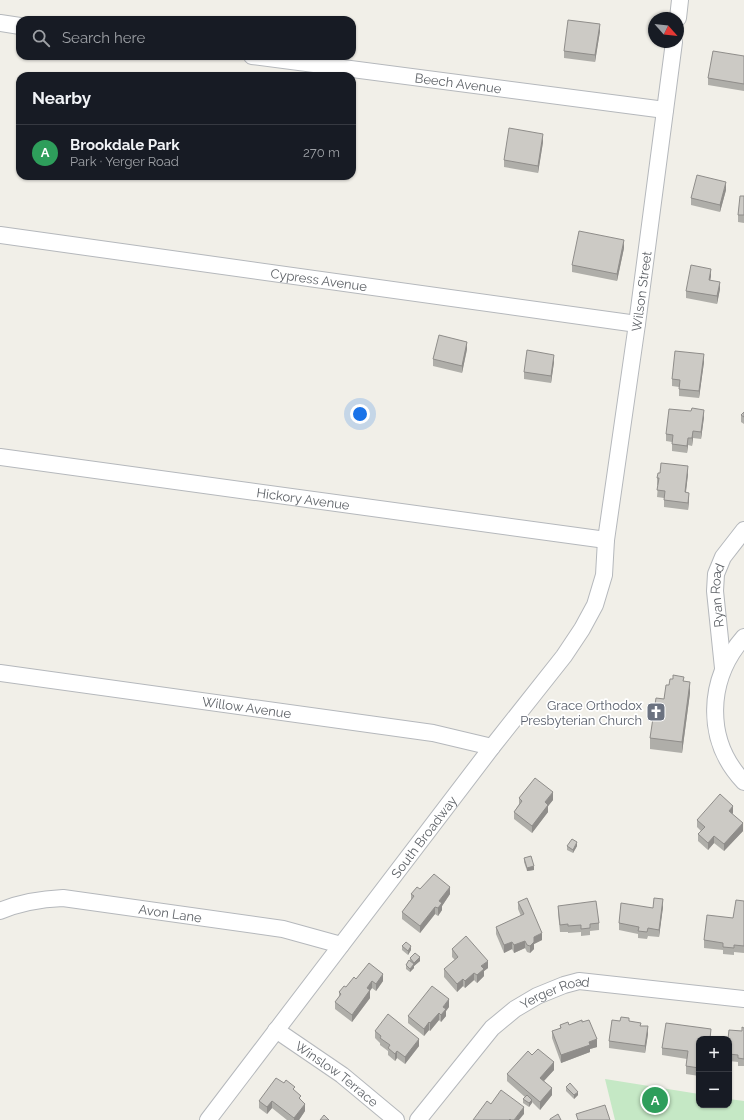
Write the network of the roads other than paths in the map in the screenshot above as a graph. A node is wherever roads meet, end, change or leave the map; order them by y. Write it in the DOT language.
graph roads {
  1 [pos="680,0"];
  2 [pos="679,12"];
  3 [pos="0,23"];
  4 [pos="16,25"];
  5 [pos="673,48"];
  6 [pos="283,60"];
  7 [pos="665,110"];
  8 [pos="0,235"];
  9 [pos="637,324"];
  10 [pos="0,457"];
  11 [pos="744,530"];
  12 [pos="606,540"];
  13 [pos="744,637"];
  14 [pos="723,668"];
  15 [pos="0,672"];
  16 [pos="492,747"];
  17 [pos="744,782"];
  18 [pos="0,911"];
  19 [pos="341,945"];
  20 [pos="744,999"];
  21 [pos="276,1030"];
  22 [pos="208,1120"];
  23 [pos="396,1120"];
  24 [pos="418,1120"];
  1 -- 2 [label="street"];
  3 -- 4 [label="street"];
  5 -- 7 [label="street, Wilson Street"];
  6 -- 7 [label="street, Beech Avenue"];
  7 -- 9 [label="street, Wilson Street"];
  8 -- 9 [label="street, Cypress Avenue"];
  9 -- 12 [label="street, Wilson Street"];
  10 -- 12 [label="street, Hickory Avenue"];
  11 -- 14 [label="street, Ryan Road"];
  12 -- 16 [label="street, South Broadway"];
  13 -- 14 [label="street"];
  14 -- 17 [label="street"];
  15 -- 16 [label="street, Willow Avenue"];
  16 -- 19 [label="street, South Broadway"];
  18 -- 19 [label="street, Avon Lane"];
  19 -- 21 [label="street, South Broadway"];
  20 -- 24 [label="street, Yerger Road"];
  21 -- 22 [label="street, South Broadway"];
  21 -- 23 [label="street, Winslow Terrace"];
}
